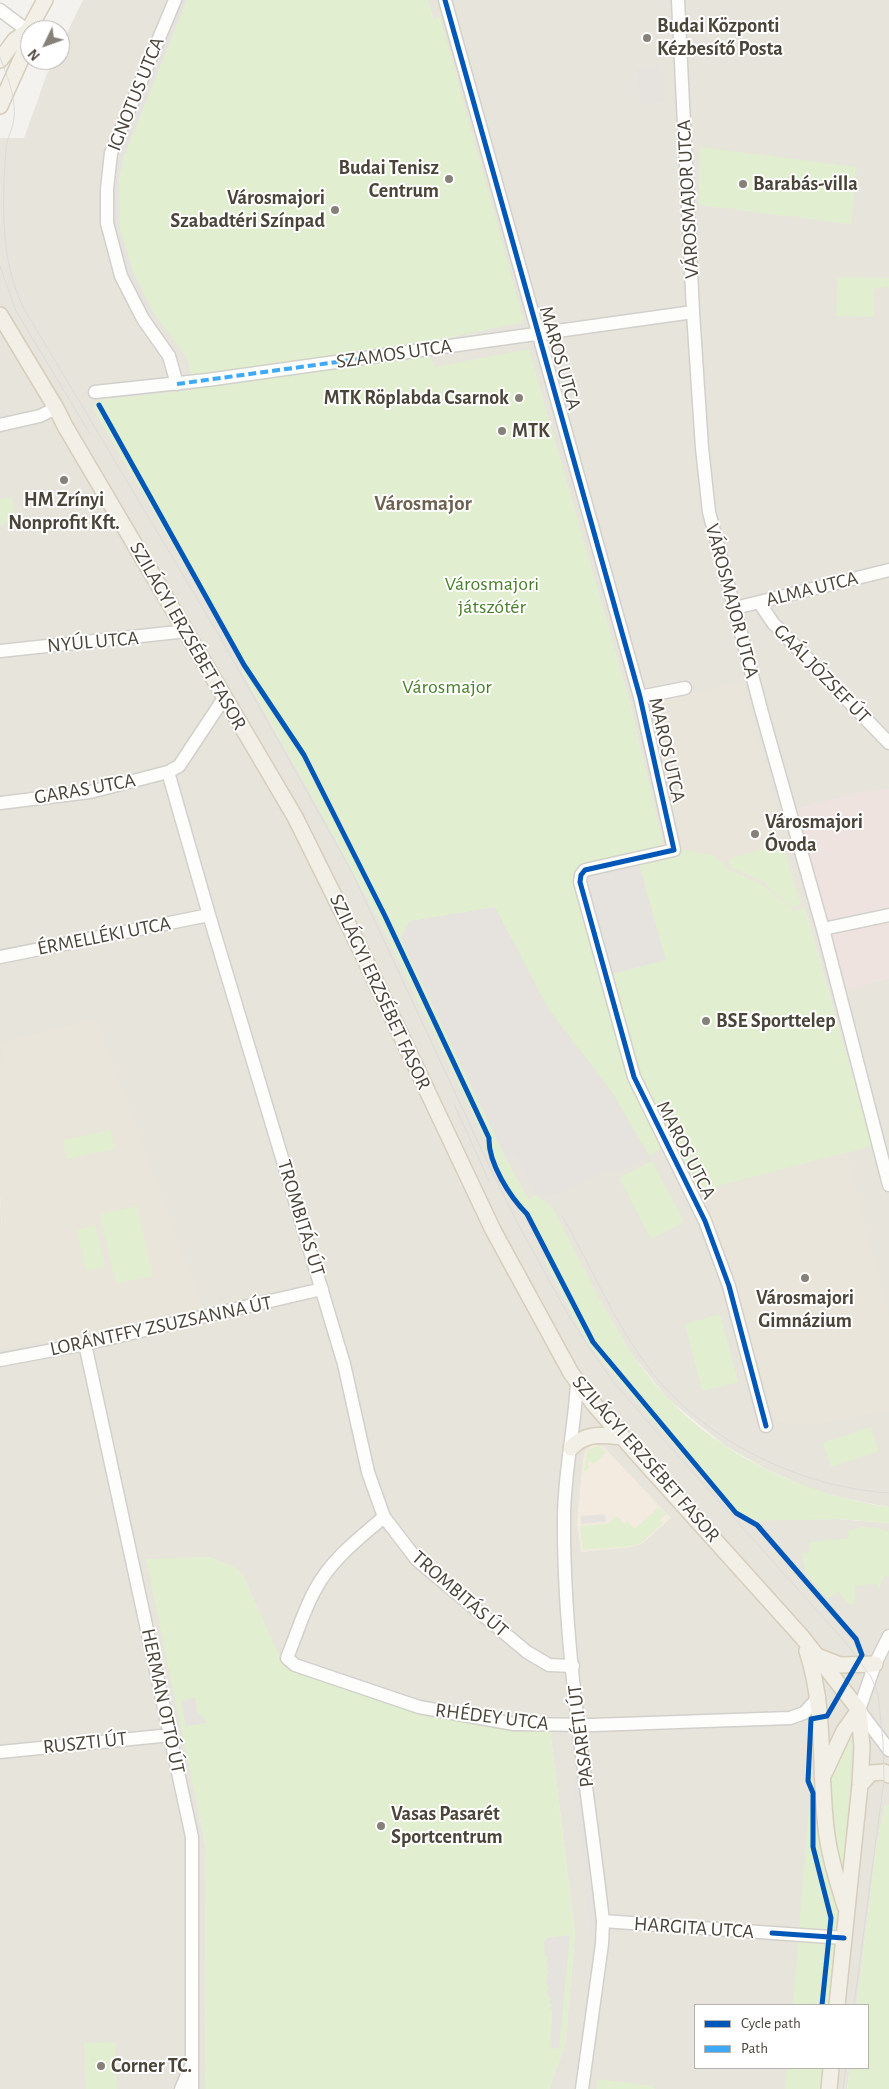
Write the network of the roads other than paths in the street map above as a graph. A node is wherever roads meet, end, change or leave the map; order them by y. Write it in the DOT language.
graph roads {
  1 [pos="45,0"];
  2 [pos="175,0"];
  3 [pos="445,0"];
  4 [pos="678,0"];
  5 [pos="0,10"];
  6 [pos="34,20"];
  7 [pos="20,25"];
  8 [pos="20,37"];
  9 [pos="2,55"];
  10 [pos="20,64"];
  11 [pos="0,77"];
  12 [pos="0,106"];
  13 [pos="693,312"];
  14 [pos="0,315"];
  15 [pos="537,333"];
  16 [pos="177,384"];
  17 [pos="95,392"];
  18 [pos="56,408"];
  19 [pos="0,425"];
  20 [pos="889,570"];
  21 [pos="759,602"];
  22 [pos="735,608"];
  23 [pos="186,631"];
  24 [pos="0,651"];
  25 [pos="685,688"];
  26 [pos="224,698"];
  27 [pos="640,698"];
  28 [pos="889,743"];
  29 [pos="168,772"];
  30 [pos="0,803"];
  31 [pos="208,915"];
  32 [pos="889,915"];
  33 [pos="823,929"];
  34 [pos="0,957"];
  35 [pos="889,1185"];
  36 [pos="322,1289"];
  37 [pos="85,1344"];
  38 [pos="0,1360"];
  39 [pos="578,1382"];
  40 [pos="766,1426"];
  41 [pos="622,1436"];
  42 [pos="571,1448"];
  43 [pos="384,1518"];
  44 [pos="889,1636"];
  45 [pos="802,1637"];
  46 [pos="816,1655"];
  47 [pos="875,1664"];
  48 [pos="573,1666"];
  49 [pos="819,1697"];
  50 [pos="859,1710"];
  51 [pos="579,1725"];
  52 [pos="171,1735"];
  53 [pos="889,1750"];
  54 [pos="0,1752"];
  55 [pos="823,1775"];
  56 [pos="889,1775"];
  57 [pos="860,1785"];
  58 [pos="847,1914"];
  59 [pos="603,1921"];
  60 [pos="844,1938"];
  61 [pos="837,2004"];
  62 [pos="192,2064"];
  63 [pos="831,2069"];
  64 [pos="181,2089"];
  65 [pos="192,2089"];
  66 [pos="582,2089"];
  67 [pos="829,2089"];
  1 -- 6 [label="main road"];
  2 -- 16 [label="street, IGNOTUS UTCA"];
  3 -- 15 [label="street, MAROS UTCA"];
  4 -- 13 [label="street, VÁROSMAJOR UTCA"];
  5 -- 7 [label="street"];
  8 -- 9 [label="main road"];
  10 -- 11 [label="main road"];
  10 -- 12 [label="main road"];
  13 -- 15 [label="street, SZAMOS UTCA"];
  13 -- 22 [label="street, VÁROSMAJOR UTCA"];
  14 -- 18 [label="main road, SZILÁGYI ERZSÉBET FASOR"];
  15 -- 16 [label="street, SZAMOS UTCA"];
  15 -- 27 [label="street, MAROS UTCA"];
  16 -- 17 [label="street, SZAMOS UTCA"];
  18 -- 19 [label="street"];
  18 -- 23 [label="main road, SZILÁGYI ERZSÉBET FASOR"];
  20 -- 21 [label="street, ALMA UTCA"];
  21 -- 22 [label="street, ALMA UTCA"];
  21 -- 28 [label="street, GAÁL JÓZSEF ÚT"];
  22 -- 33 [label="street, VÁROSMAJOR UTCA"];
  23 -- 24 [label="street, NYÚL UTCA"];
  23 -- 26 [label="main road, SZILÁGYI ERZSÉBET FASOR"];
  25 -- 27 [label="street"];
  26 -- 29 [label="street"];
  26 -- 39 [label="main road, SZILÁGYI ERZSÉBET FASOR"];
  27 -- 40 [label="street, MAROS UTCA"];
  29 -- 30 [label="street, GARAS UTCA"];
  29 -- 31 [label="street, TROMBITÁS ÚT"];
  31 -- 34 [label="street, ÉRMELLÉKI UTCA"];
  31 -- 36 [label="street, TROMBITÁS ÚT"];
  32 -- 33 [label="street"];
  33 -- 35 [label="street, VÁROSMAJOR UTCA"];
  36 -- 37 [label="street, LORÁNTFFY ZSUZSANNA ÚT"];
  36 -- 43 [label="street, TROMBITÁS ÚT"];
  37 -- 38 [label="street, LORÁNTFFY ZSUZSANNA ÚT"];
  37 -- 52 [label="street, HERMAN OTTÓ ÚT"];
  39 -- 41 [label="main road, SZILÁGYI ERZSÉBET FASOR"];
  39 -- 42 [label="street, PASARÉTI ÚT"];
  41 -- 42 [label="main road"];
  41 -- 45 [label="main road, SZILÁGYI ERZSÉBET FASOR"];
  42 -- 48 [label="street, PASARÉTI ÚT"];
  43 -- 48 [label="street, TROMBITÁS ÚT"];
  43 -- 51 [label="street, RHÉDEY UTCA"];
  44 -- 47 [label="street"];
  45 -- 46 [label="main road, SZILÁGYI ERZSÉBET FASOR"];
  45 -- 49 [label="main road, SZILÁGYI ERZSÉBET FASOR"];
  46 -- 47 [label="main road"];
  46 -- 50 [label="main road, SZILÁGYI ERZSÉBET FASOR"];
  47 -- 50 [label="street"];
  48 -- 51 [label="street, PASARÉTI ÚT"];
  49 -- 51 [label="street, RHÉDEY UTCA"];
  49 -- 55 [label="main road, SZILÁGYI ERZSÉBET FASOR"];
  50 -- 53 [label="street"];
  50 -- 55 [label="main road"];
  50 -- 57 [label="main road, SZILÁGYI ERZSÉBET FASOR"];
  51 -- 59 [label="street, PASARÉTI ÚT"];
  52 -- 54 [label="street, RUSZTI ÚT"];
  52 -- 62 [label="street, HERMAN OTTÓ ÚT"];
  55 -- 58 [label="main road, SZILÁGYI ERZSÉBET FASOR"];
  56 -- 57 [label="main road"];
  57 -- 58 [label="main road, SZILÁGYI ERZSÉBET FASOR"];
  58 -- 60 [label="main road, SZILÁGYI ERZSÉBET FASOR"];
  59 -- 60 [label="street, HARGITA UTCA"];
  59 -- 66 [label="street, PASARÉTI ÚT"];
  60 -- 61 [label="main road, SZILÁGYI ERZSÉBET FASOR"];
  62 -- 64 [label="street, HERMAN OTTÓ ÚT"];
  62 -- 65 [label="street, HERMAN OTTÓ ÚT"];
  63 -- 67 [label="main road"];
}
